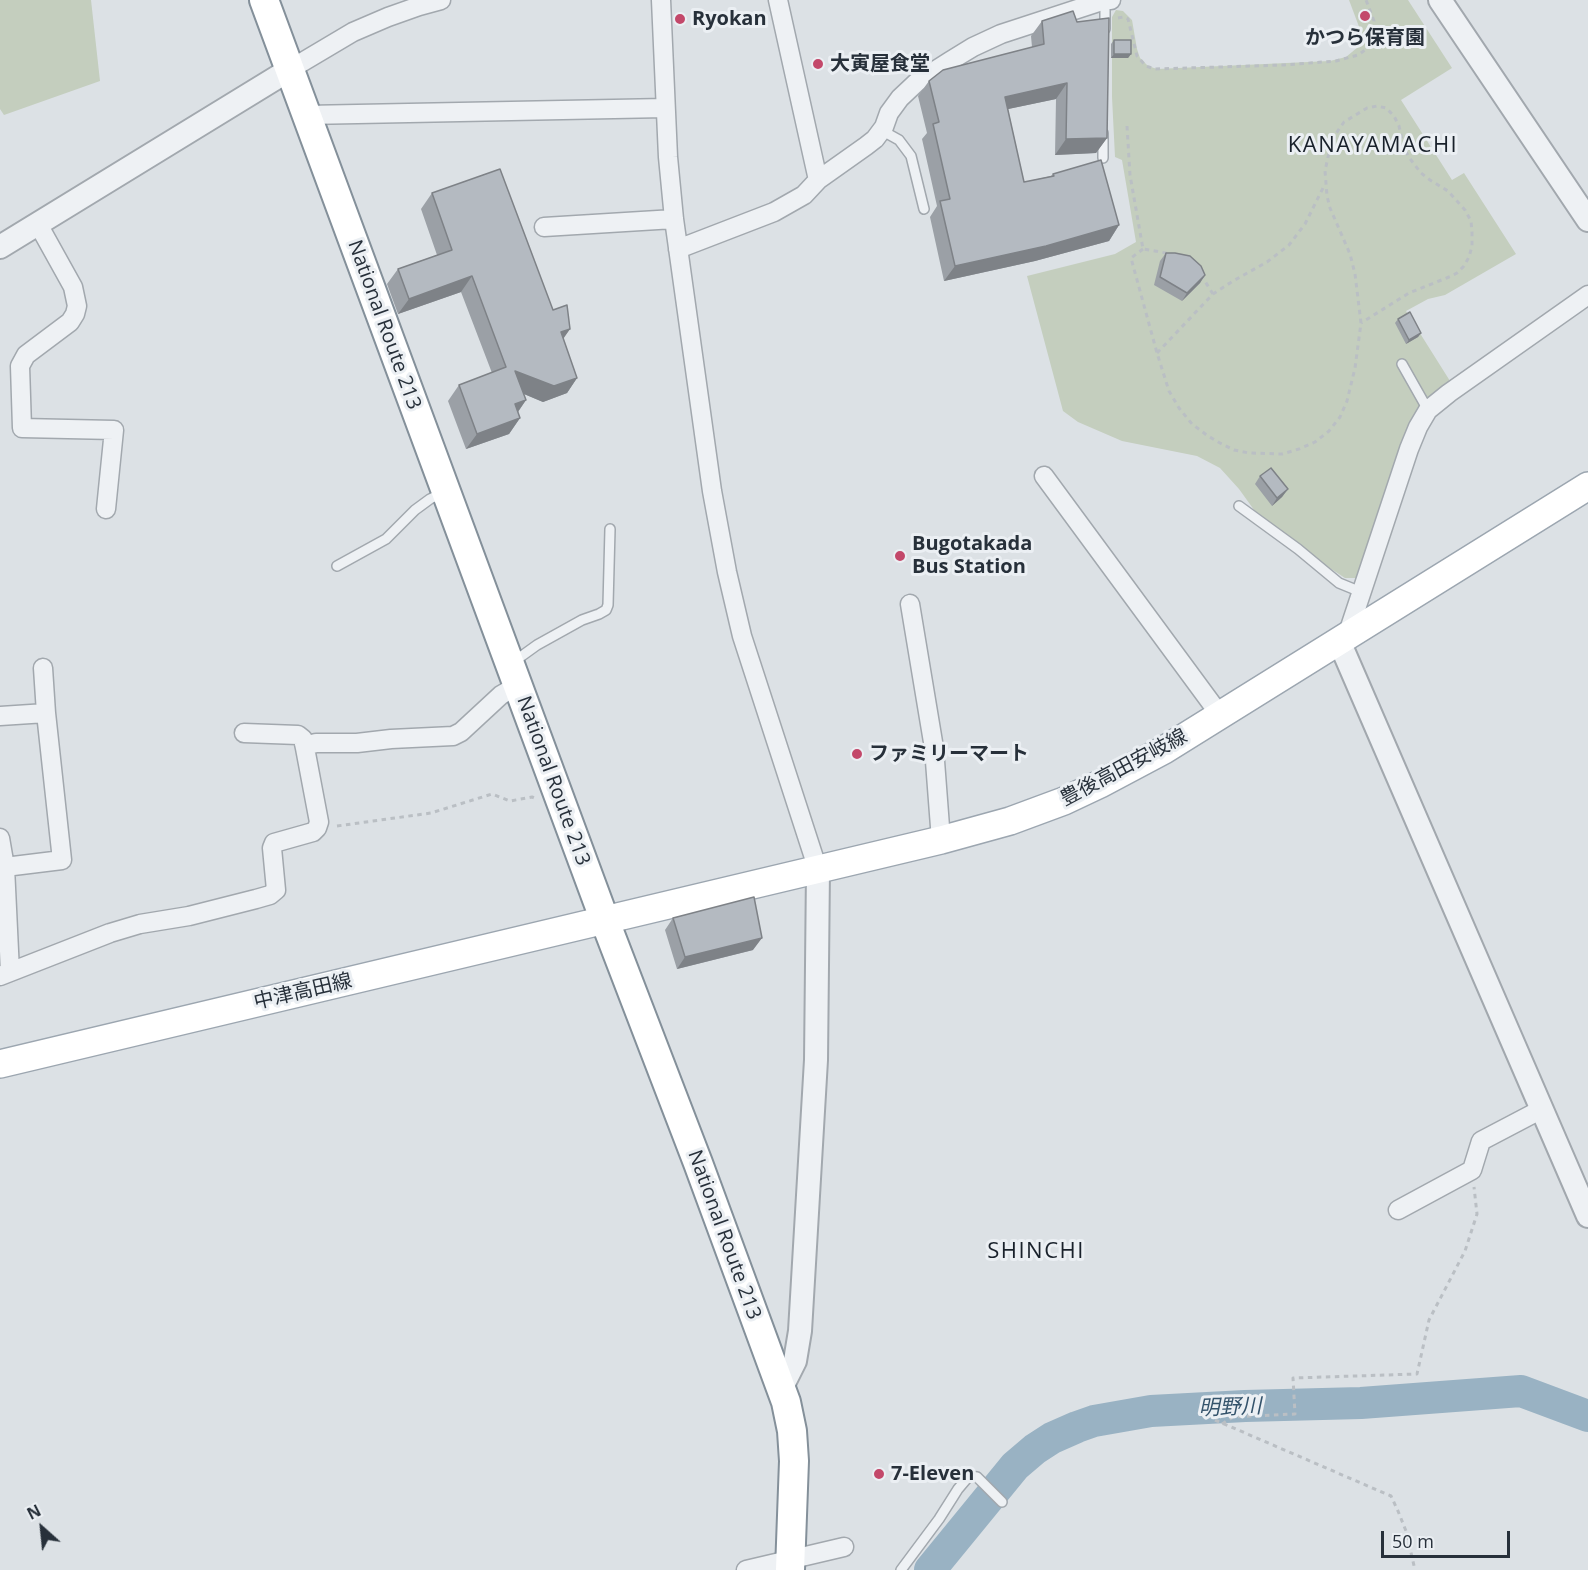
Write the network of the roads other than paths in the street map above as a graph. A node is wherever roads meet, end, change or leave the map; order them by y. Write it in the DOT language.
graph roads {
  1 [pos="264,0"];
  2 [pos="441,0"];
  3 [pos="661,0"];
  4 [pos="778,0"];
  5 [pos="1105,0"];
  6 [pos="1111,0"];
  7 [pos="1440,0"];
  8 [pos="1081,4"];
  9 [pos="1105,34"];
  10 [pos="290,70"];
  11 [pos="665,108"];
  12 [pos="306,115"];
  13 [pos="1104,124"];
  14 [pos="881,130"];
  15 [pos="1103,158"];
  16 [pos="818,180"];
  17 [pos="924,209"];
  18 [pos="674,219"];
  19 [pos="1588,220"];
  20 [pos="38,224"];
  21 [pos="544,227"];
  22 [pos="0,247"];
  23 [pos="678,249"];
  24 [pos="1588,295"];
  25 [pos="1402,364"];
  26 [pos="1428,410"];
  27 [pos="1044,476"];
  28 [pos="1588,486"];
  29 [pos="446,491"];
  30 [pos="1239,506"];
  31 [pos="105,508"];
  32 [pos="610,529"];
  33 [pos="337,566"];
  34 [pos="1361,592"];
  35 [pos="910,604"];
  36 [pos="1343,638"];
  37 [pos="43,668"];
  38 [pos="514,675"];
  39 [pos="46,713"];
  40 [pos="1220,715"];
  41 [pos="0,716"];
  42 [pos="244,733"];
  43 [pos="305,748"];
  44 [pos="0,838"];
  45 [pos="941,840"];
  46 [pos="5,867"];
  47 [pos="818,870"];
  48 [pos="605,921"];
  49 [pos="5,974"];
  50 [pos="0,1064"];
  51 [pos="1542,1109"];
  52 [pos="1398,1210"];
  53 [pos="1588,1216"];
  54 [pos="781,1389"];
  55 [pos="1002,1502"];
  56 [pos="844,1547"];
  57 [pos="790,1565"];
  58 [pos="746,1570"];
  59 [pos="901,1570"];
  1 -- 10 [label="highway, National Route 213"];
  2 -- 10 [label="street"];
  3 -- 11 [label="street"];
  4 -- 16 [label="street"];
  5 -- 6 [label="street"];
  5 -- 8 [label="street"];
  5 -- 9 [label="lane"];
  7 -- 19 [label="street"];
  8 -- 14 [label="street"];
  10 -- 12 [label="highway, National Route 213"];
  10 -- 20 [label="street"];
  11 -- 12 [label="street"];
  11 -- 18 [label="street"];
  12 -- 29 [label="highway, National Route 213"];
  13 -- 15 [label="lane"];
  14 -- 16 [label="street"];
  14 -- 17 [label="lane"];
  16 -- 23 [label="street"];
  18 -- 21 [label="street"];
  18 -- 23 [label="street"];
  20 -- 22 [label="street"];
  20 -- 31 [label="street"];
  23 -- 47 [label="street"];
  24 -- 26 [label="street"];
  25 -- 26 [label="lane"];
  26 -- 34 [label="street"];
  27 -- 40 [label="street"];
  28 -- 36 [label="main road, 豊後高田安岐線"];
  29 -- 33 [label="lane"];
  29 -- 38 [label="highway, National Route 213"];
  30 -- 34 [label="lane"];
  32 -- 38 [label="lane"];
  34 -- 36 [label="street"];
  35 -- 45 [label="street"];
  36 -- 40 [label="main road, 豊後高田安岐線"];
  36 -- 51 [label="street"];
  37 -- 39 [label="street"];
  38 -- 43 [label="street"];
  38 -- 48 [label="highway, National Route 213"];
  39 -- 41 [label="street"];
  39 -- 46 [label="street"];
  40 -- 45 [label="main road, 豊後高田安岐線"];
  42 -- 43 [label="street"];
  43 -- 49 [label="street"];
  44 -- 46 [label="street"];
  45 -- 47 [label="main road, 豊後高田安岐線"];
  46 -- 49 [label="street"];
  47 -- 48 [label="main road, 豊後高田安岐線"];
  47 -- 54 [label="street"];
  48 -- 50 [label="main road, 中津高田線"];
  48 -- 54 [label="highway, National Route 213"];
  51 -- 52 [label="street"];
  51 -- 53 [label="street"];
  54 -- 57 [label="highway, National Route 213"];
  55 -- 59 [label="lane"];
  56 -- 57 [label="street"];
  57 -- 58 [label="street"];
}
